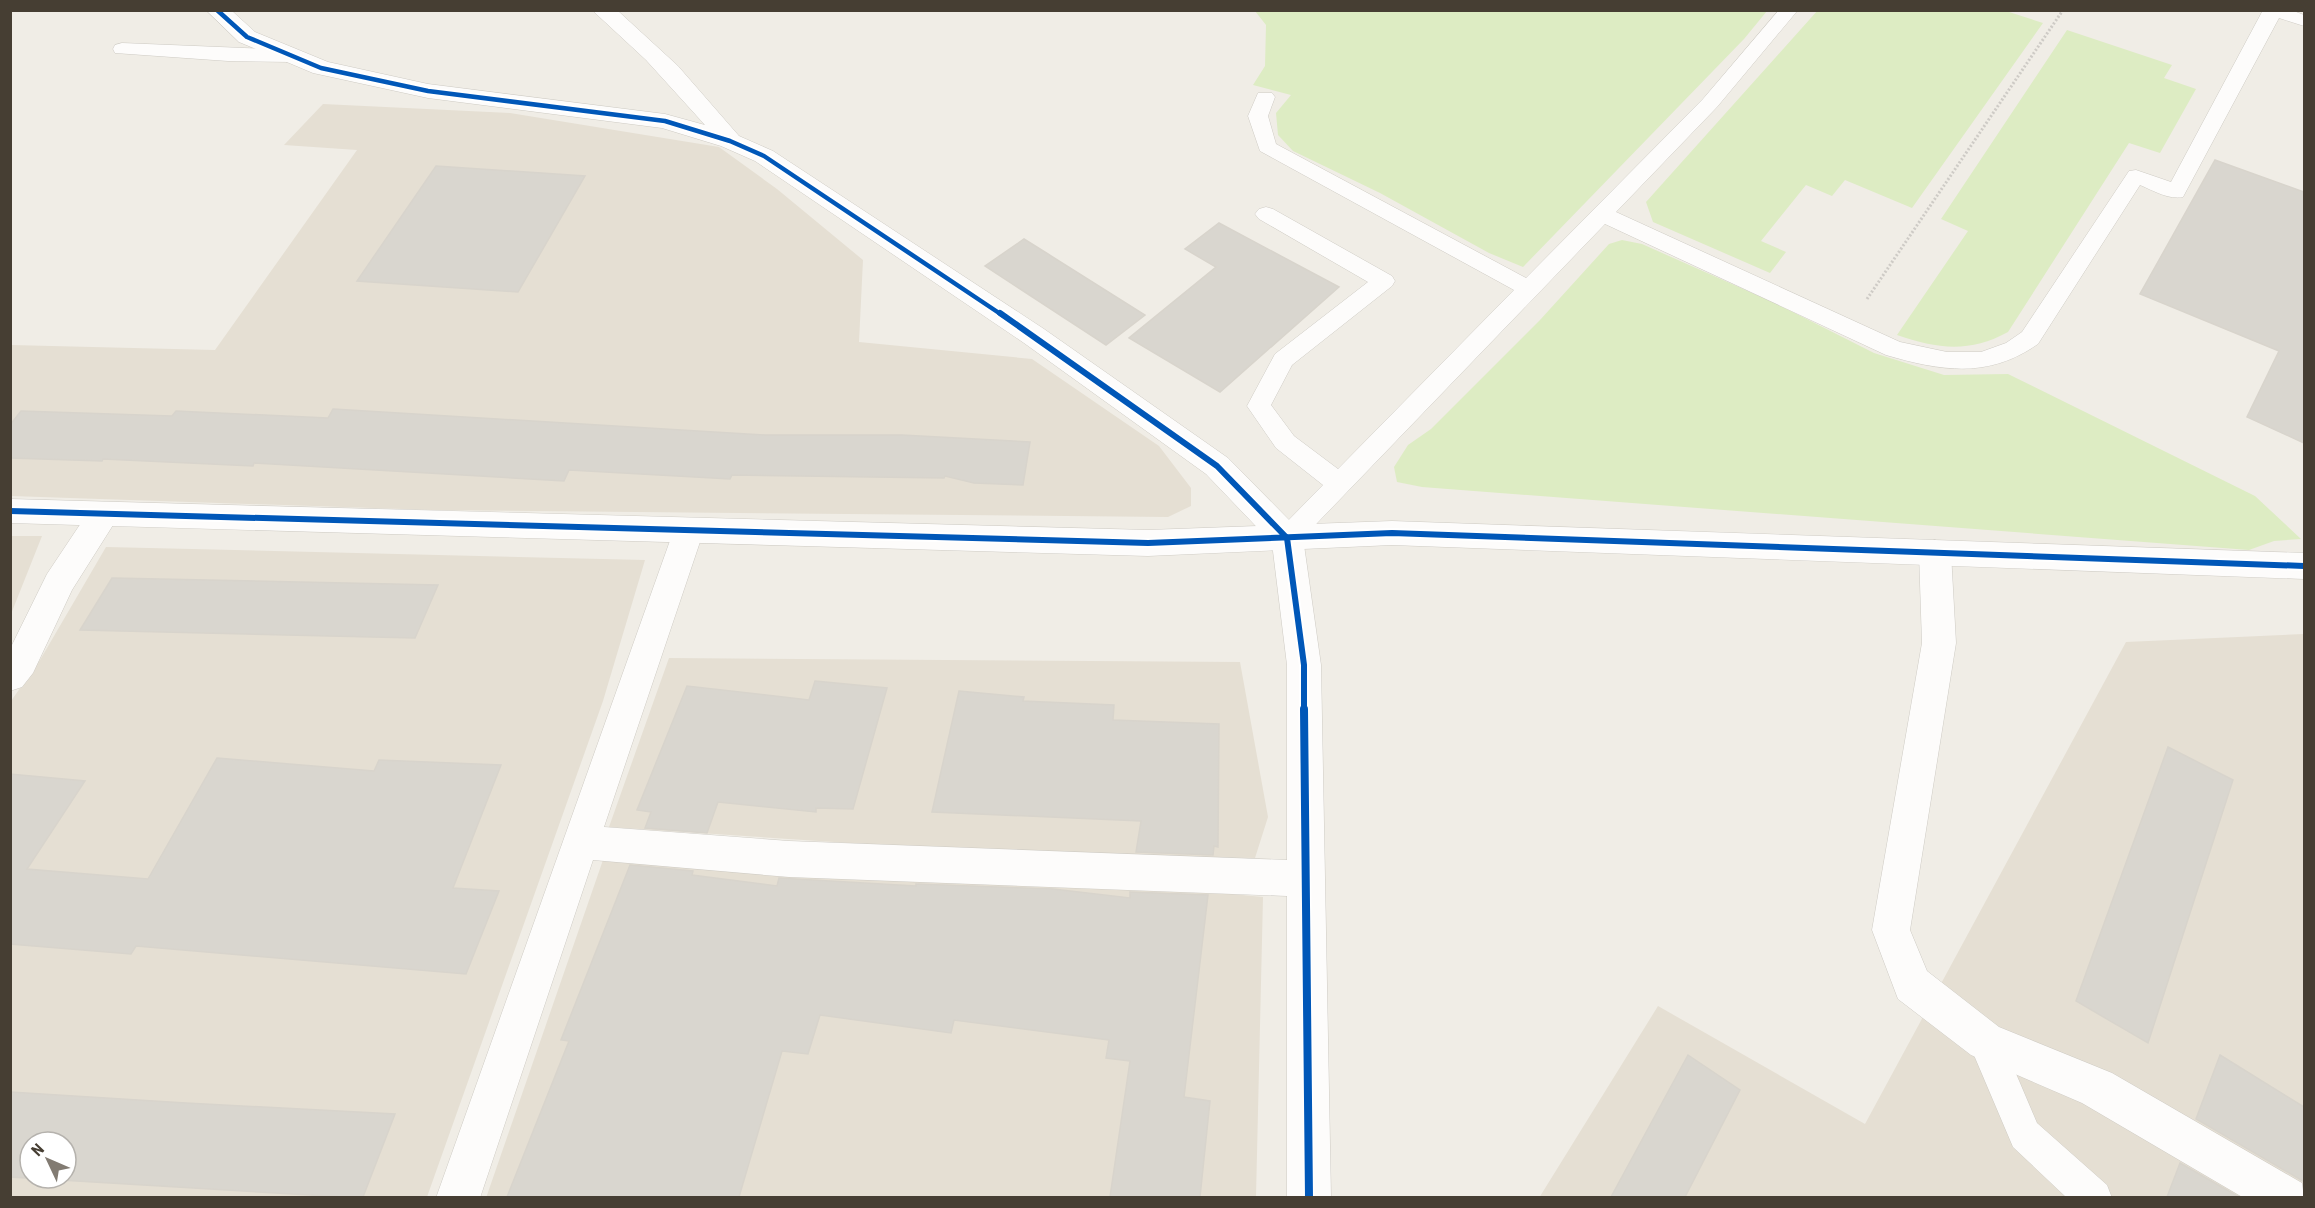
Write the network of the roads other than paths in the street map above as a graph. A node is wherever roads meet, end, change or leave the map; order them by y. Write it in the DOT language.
graph roads {
  1 [pos="217,10"];
  2 [pos="603,10"];
  3 [pos="1789,10"];
  4 [pos="2274,11"];
  5 [pos="2304,21"];
  6 [pos="122,49"];
  7 [pos="292,56"];
  8 [pos="1265,97"];
  9 [pos="730,141"];
  10 [pos="1266,214"];
  11 [pos="1601,214"];
  12 [pos="1529,288"];
  13 [pos="1340,484"];
  14 [pos="10,511"];
  15 [pos="104,514"];
  16 [pos="688,530"];
  17 [pos="1287,538"];
  18 [pos="1935,553"];
  19 [pos="2304,566"];
  20 [pos="10,677"];
  21 [pos="581,842"];
  22 [pos="1306,879"];
  23 [pos="1985,1041"];
  24 [pos="458,1197"];
  25 [pos="1309,1197"];
  26 [pos="2094,1197"];
  27 [pos="2287,1197"];
  1 -- 7 [label="street"];
  2 -- 9 [label="street"];
  3 -- 11 [label="lane"];
  4 -- 5 [label="lane"];
  4 -- 11 [label="lane"];
  6 -- 7 [label="lane"];
  7 -- 9 [label="street"];
  8 -- 12 [label="lane"];
  9 -- 17 [label="street"];
  10 -- 13 [label="lane"];
  11 -- 12 [label="lane"];
  12 -- 13 [label="lane"];
  13 -- 17 [label="lane"];
  14 -- 15 [label="street"];
  15 -- 16 [label="street"];
  15 -- 20 [label="street"];
  16 -- 17 [label="street"];
  16 -- 21 [label="street"];
  17 -- 18 [label="street"];
  17 -- 22 [label="street"];
  18 -- 19 [label="street"];
  18 -- 23 [label="street"];
  21 -- 22 [label="street"];
  21 -- 24 [label="street"];
  22 -- 25 [label="street"];
  23 -- 26 [label="lane"];
  23 -- 27 [label="street"];
}
